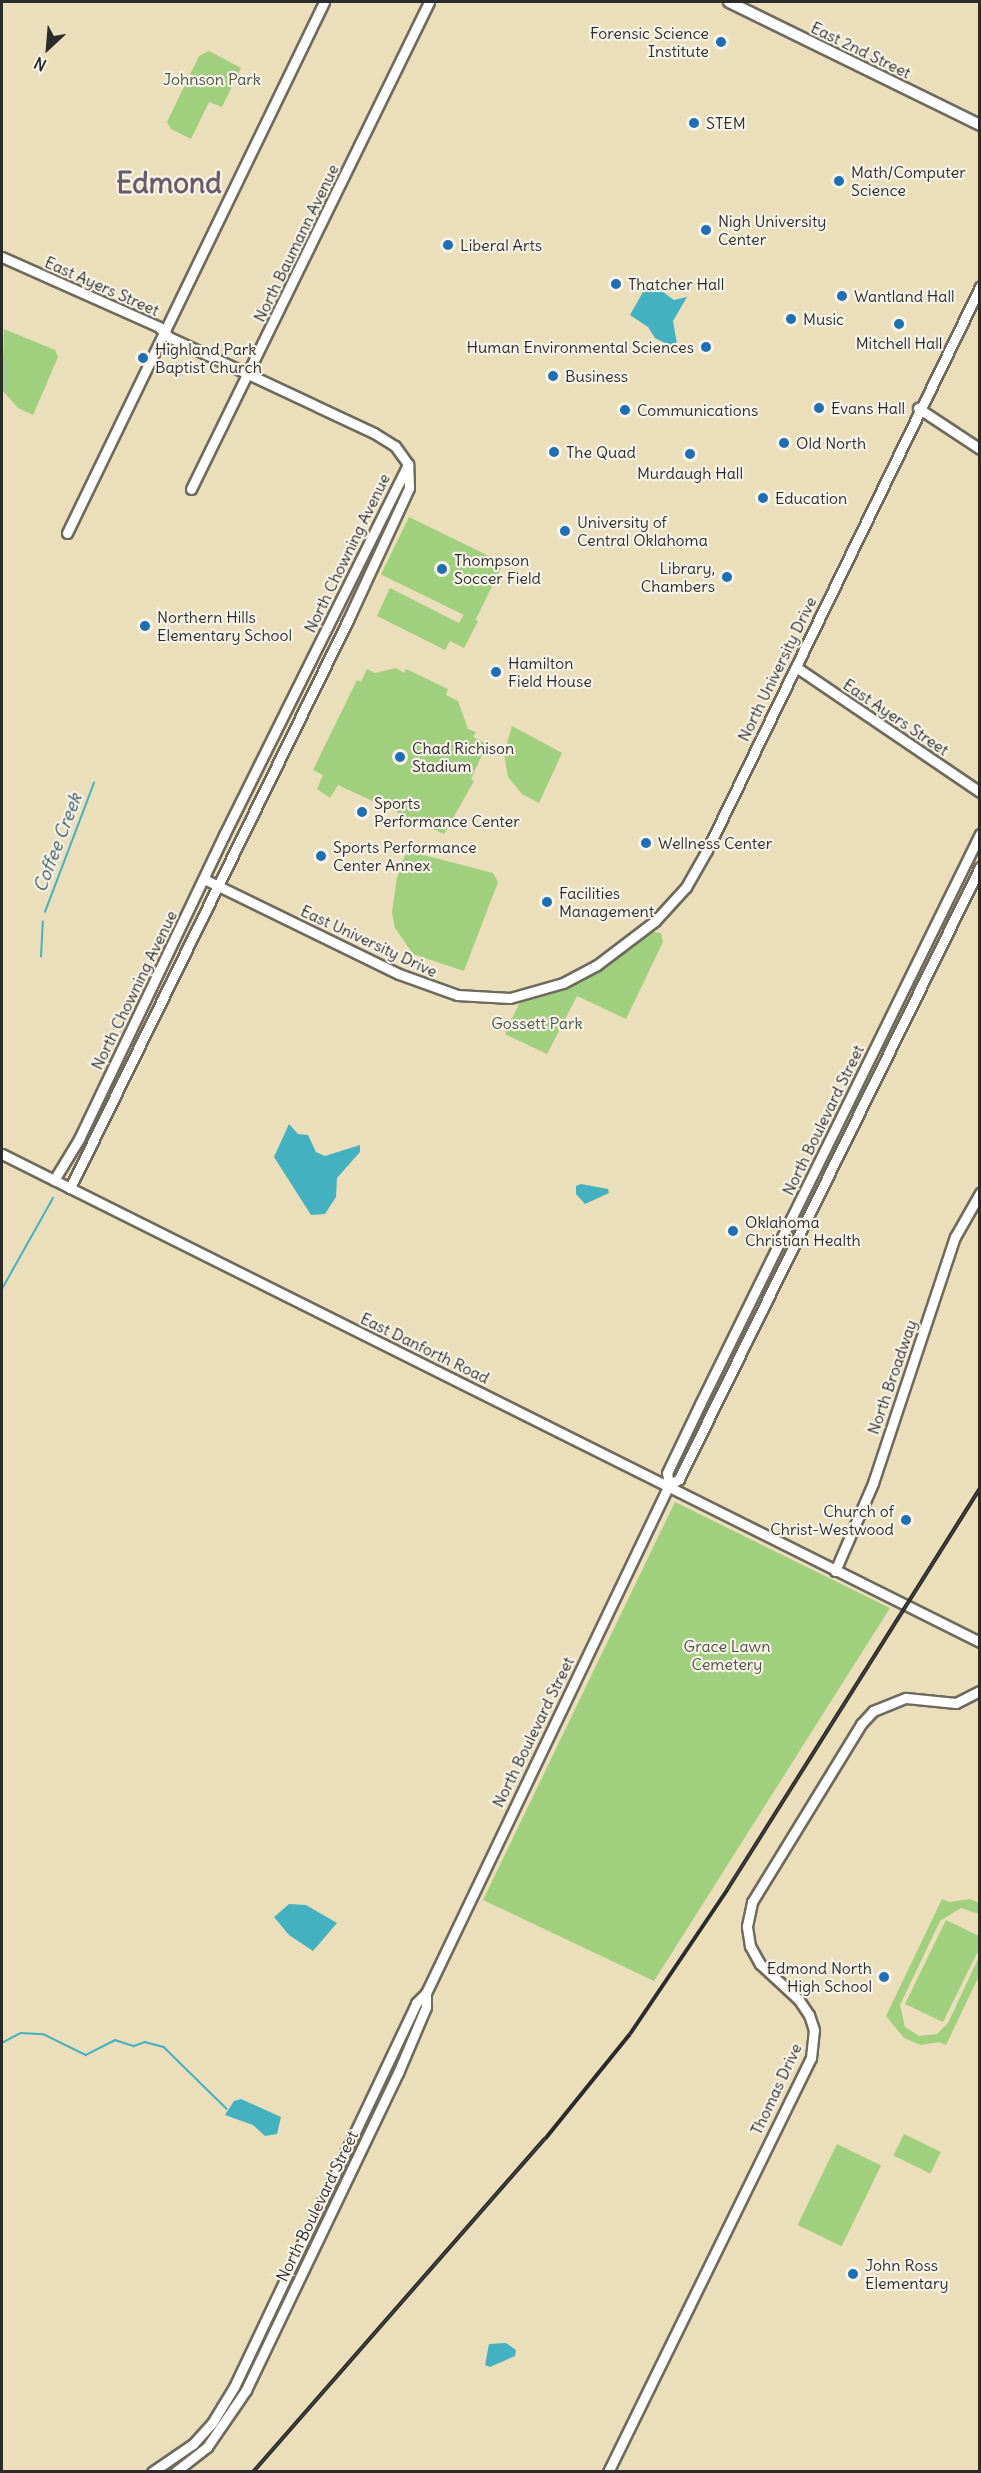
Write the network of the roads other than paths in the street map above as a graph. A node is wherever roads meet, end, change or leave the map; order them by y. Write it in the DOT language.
graph roads {
  1 [pos="324,2"];
  2 [pos="429,2"];
  3 [pos="729,2"];
  4 [pos="980,125"];
  5 [pos="2,257"];
  6 [pos="980,287"];
  7 [pos="164,332"];
  8 [pos="247,374"];
  9 [pos="918,408"];
  10 [pos="980,449"];
  11 [pos="408,464"];
  12 [pos="191,489"];
  13 [pos="67,533"];
  14 [pos="796,668"];
  15 [pos="980,792"];
  16 [pos="980,834"];
  17 [pos="980,867"];
  18 [pos="204,879"];
  19 [pos="215,884"];
  20 [pos="563,983"];
  21 [pos="2,1154"];
  22 [pos="54,1180"];
  23 [pos="825,1180"];
  24 [pos="809,1182"];
  25 [pos="70,1188"];
  26 [pos="980,1193"];
  27 [pos="758,1318"];
  28 [pos="741,1320"];
  29 [pos="669,1485"];
  30 [pos="835,1571"];
  31 [pos="980,1642"];
  32 [pos="980,1691"];
  33 [pos="426,1993"];
  34 [pos="318,2206"];
  35 [pos="332,2209"];
  36 [pos="152,2472"];
  37 [pos="175,2472"];
  38 [pos="608,2472"];
  1 -- 7 [label="street"];
  2 -- 8 [label="street, North Baumann Avenue"];
  3 -- 4 [label="main road, East 2nd Street"];
  5 -- 7 [label="street, East Ayers Street"];
  6 -- 9 [label="street, North University Drive"];
  7 -- 8 [label="street, East Ayers Street"];
  7 -- 13 [label="street"];
  8 -- 11 [label="street, East Ayers Street"];
  8 -- 12 [label="street, North Baumann Avenue"];
  9 -- 10 [label="street"];
  9 -- 14 [label="street, North University Drive"];
  11 -- 18 [label="street, North Chowning Avenue"];
  11 -- 19 [label="street, North Chowning Avenue"];
  14 -- 15 [label="street, East Ayers Street"];
  14 -- 20 [label="street, North University Drive"];
  16 -- 24 [label="street, North Boulevard Street"];
  17 -- 23 [label="street, North Boulevard Street"];
  18 -- 19 [label="street, East University Drive"];
  18 -- 22 [label="street, North Chowning Avenue"];
  19 -- 20 [label="street, East University Drive"];
  19 -- 25 [label="street, North Chowning Avenue"];
  21 -- 22 [label="street, East Danforth Road"];
  22 -- 25 [label="street, East Danforth Road"];
  23 -- 24 [label="street"];
  23 -- 27 [label="street, North Boulevard Street"];
  24 -- 28 [label="street, North Boulevard Street"];
  25 -- 29 [label="street, East Danforth Road"];
  26 -- 30 [label="street, North Broadway"];
  27 -- 28 [label="street"];
  27 -- 29 [label="street, North Boulevard Street"];
  28 -- 29 [label="street, North Boulevard Street"];
  29 -- 30 [label="street, East Danforth Road"];
  29 -- 33 [label="street, North Boulevard Street"];
  30 -- 31 [label="street, East Danforth Road"];
  32 -- 38 [label="street, Thomas Drive"];
  33 -- 34 [label="street, North Boulevard Street"];
  33 -- 35 [label="street, North Boulevard Street"];
  34 -- 35 [label="street"];
  34 -- 36 [label="street, North Boulevard Street"];
  35 -- 37 [label="street, North Boulevard Street"];
}
